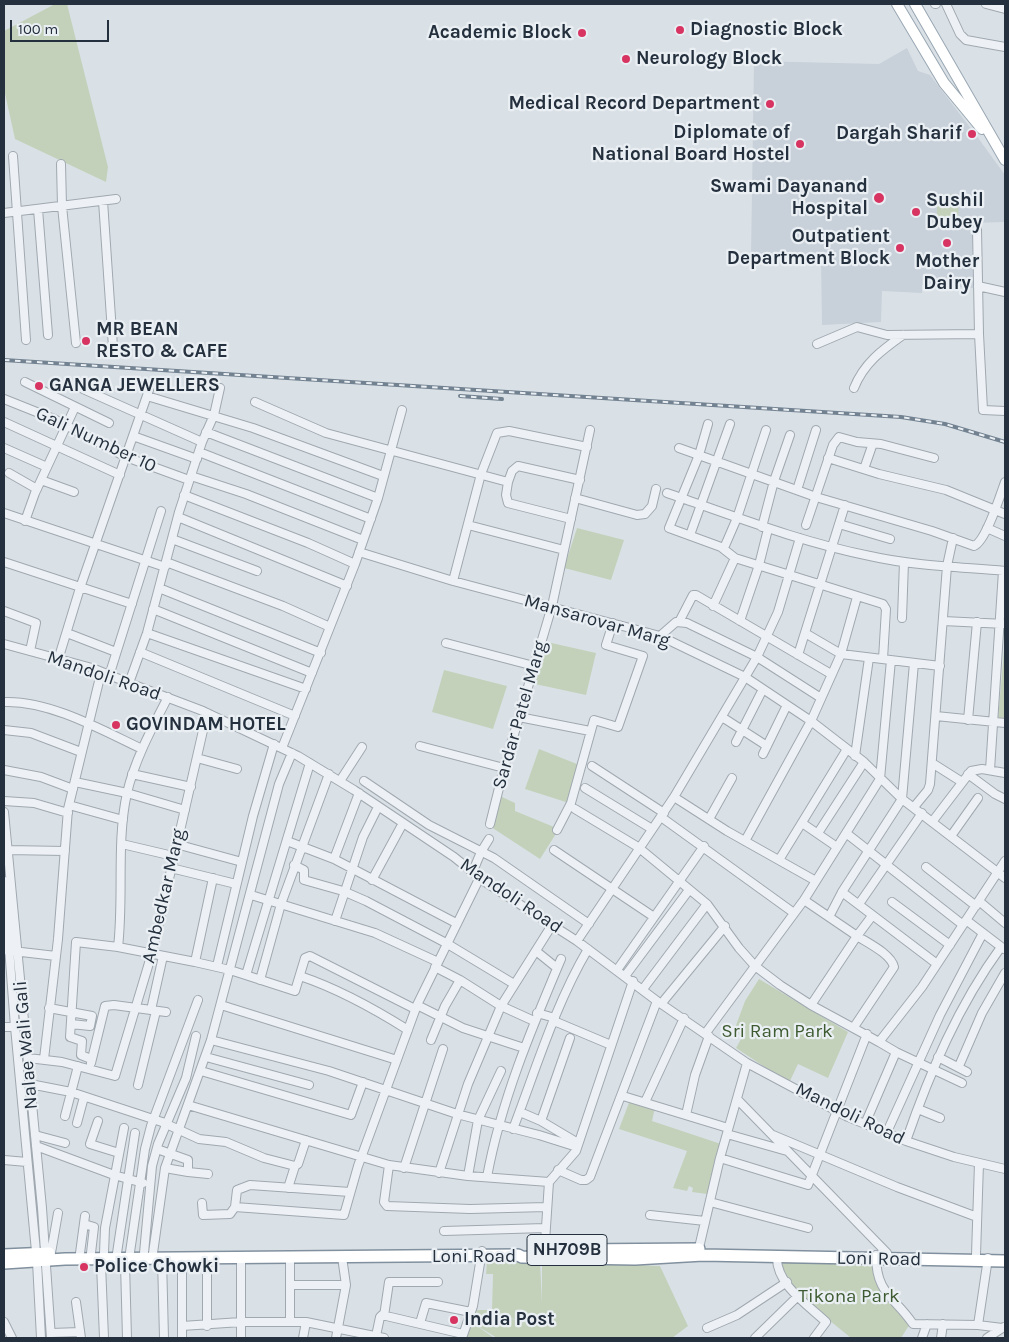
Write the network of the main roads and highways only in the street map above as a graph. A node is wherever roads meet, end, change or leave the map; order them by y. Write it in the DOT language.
graph roads {
  1 [pos="897,4"];
  2 [pos="915,4"];
  3 [pos="967,92"];
  4 [pos="956,98"];
  5 [pos="999,148"];
  6 [pos="1005,160"];
  7 [pos="698,1252"];
  8 [pos="482,1254"];
  9 [pos="4,1255"];
  10 [pos="42,1255"];
  11 [pos="153,1255"];
  12 [pos="880,1255"];
  13 [pos="1005,1256"];
  14 [pos="128,1258"];
  15 [pos="988,1258"];
  16 [pos="1005,1260"];
  17 [pos="4,1263"];
  1 -- 4 [label="main road"];
  2 -- 3 [label="main road"];
  3 -- 4 [label="main road"];
  3 -- 5 [label="main road"];
  4 -- 5 [label="main road"];
  5 -- 6 [label="main road"];
  7 -- 8 [label="highway, Loni Road / NH709B"];
  7 -- 12 [label="highway, Loni Road / NH709B"];
  7 -- 12 [label="highway, Loni Road / NH709B"];
  8 -- 11 [label="highway, Loni Road / NH709B"];
  8 -- 11 [label="highway, Loni Road / NH709B"];
  9 -- 10 [label="highway, Loni Road / NH709B"];
  10 -- 14 [label="highway, Loni Road / NH709B"];
  10 -- 14 [label="highway, Loni Road / NH709B"];
  10 -- 17 [label="highway, Loni Road / NH709B"];
  11 -- 14 [label="highway, Loni Road / NH709B"];
  11 -- 14 [label="highway, Loni Road / NH709B"];
  12 -- 15 [label="highway, Loni Road / NH709B"];
  12 -- 15 [label="highway, Loni Road / NH709B"];
  13 -- 15 [label="highway, Loni Road / NH709B"];
  15 -- 16 [label="highway, Loni Road / NH709B"];
}
